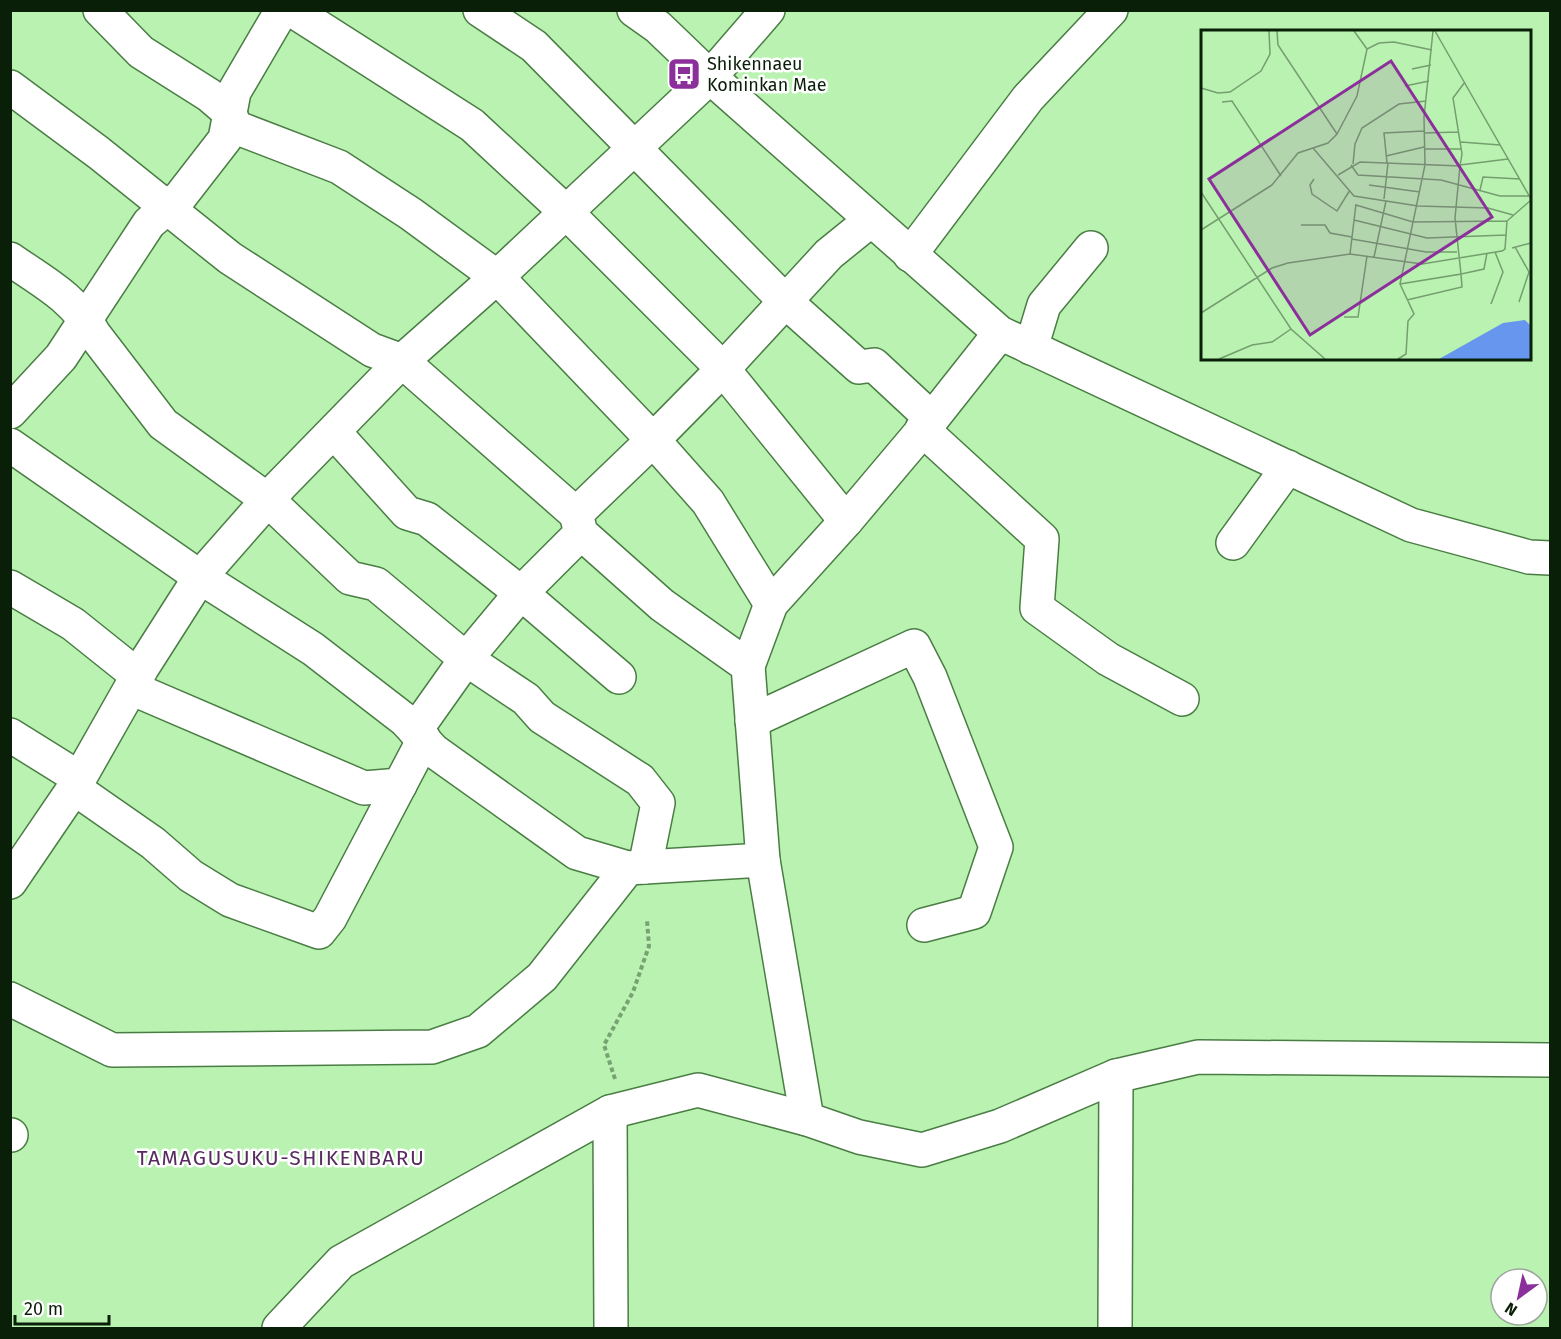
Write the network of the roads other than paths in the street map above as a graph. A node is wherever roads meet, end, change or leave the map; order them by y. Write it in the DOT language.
graph roads {
  1 [pos="100,10"];
  2 [pos="282,10"];
  3 [pos="292,10"];
  4 [pos="480,10"];
  5 [pos="634,10"];
  6 [pos="768,10"];
  7 [pos="1111,10"];
  8 [pos="710,77"];
  9 [pos="10,87"];
  10 [pos="230,113"];
  11 [pos="634,147"];
  12 [pos="166,208"];
  13 [pos="566,212"];
  14 [pos="871,220"];
  15 [pos="1091,248"];
  16 [pos="910,255"];
  17 [pos="10,259"];
  18 [pos="497,277"];
  19 [pos="785,301"];
  20 [pos="86,318"];
  21 [pos="1000,333"];
  22 [pos="1031,348"];
  23 [pos="402,361"];
  24 [pos="723,369"];
  25 [pos="10,412"];
  26 [pos="927,424"];
  27 [pos="334,432"];
  28 [pos="653,441"];
  29 [pos="10,445"];
  30 [pos="1287,467"];
  31 [pos="268,500"];
  32 [pos="846,521"];
  33 [pos="578,523"];
  34 [pos="1233,543"];
  35 [pos="1551,558"];
  36 [pos="200,577"];
  37 [pos="10,587"];
  38 [pos="521,593"];
  39 [pos="771,604"];
  40 [pos="466,659"];
  41 [pos="748,666"];
  42 [pos="619,676"];
  43 [pos="134,682"];
  44 [pos="1182,699"];
  45 [pos="752,721"];
  46 [pos="10,735"];
  47 [pos="419,735"];
  48 [pos="76,783"];
  49 [pos="400,785"];
  50 [pos="763,861"];
  51 [pos="637,868"];
  52 [pos="10,882"];
  53 [pos="924,925"];
  54 [pos="10,999"];
  55 [pos="1551,1060"];
  56 [pos="1116,1076"];
  57 [pos="610,1112"];
  58 [pos="807,1119"];
  59 [pos="279,1329"];
  60 [pos="611,1329"];
  61 [pos="1116,1329"];
  1 -- 10 [label="street"];
  2 -- 10 [label="street"];
  3 -- 13 [label="street"];
  4 -- 11 [label="street"];
  5 -- 8 [label="street"];
  6 -- 8 [label="street"];
  7 -- 16 [label="street"];
  8 -- 11 [label="street"];
  8 -- 14 [label="street"];
  9 -- 12 [label="street"];
  10 -- 12 [label="street"];
  10 -- 18 [label="street"];
  11 -- 13 [label="street"];
  11 -- 19 [label="street"];
  12 -- 20 [label="street"];
  12 -- 23 [label="street"];
  13 -- 18 [label="street"];
  13 -- 24 [label="street"];
  14 -- 16 [label="street"];
  14 -- 19 [label="street"];
  15 -- 22 [label="street"];
  16 -- 21 [label="street"];
  17 -- 20 [label="street"];
  18 -- 23 [label="street"];
  18 -- 28 [label="street"];
  19 -- 24 [label="street"];
  19 -- 26 [label="street"];
  20 -- 25 [label="street"];
  20 -- 31 [label="street"];
  21 -- 22 [label="street"];
  21 -- 26 [label="street"];
  22 -- 30 [label="street"];
  23 -- 27 [label="street"];
  23 -- 33 [label="street"];
  24 -- 28 [label="street"];
  24 -- 32 [label="street"];
  26 -- 32 [label="street"];
  26 -- 44 [label="street"];
  27 -- 31 [label="street"];
  27 -- 38 [label="street"];
  28 -- 33 [label="street"];
  28 -- 39 [label="street"];
  29 -- 36 [label="street"];
  30 -- 34 [label="street"];
  30 -- 35 [label="street"];
  31 -- 36 [label="street"];
  31 -- 40 [label="street"];
  32 -- 39 [label="street"];
  33 -- 38 [label="street"];
  33 -- 41 [label="street"];
  36 -- 43 [label="street"];
  36 -- 47 [label="street"];
  37 -- 43 [label="street"];
  38 -- 40 [label="street"];
  38 -- 42 [label="street"];
  39 -- 41 [label="street"];
  40 -- 47 [label="street"];
  40 -- 51 [label="street"];
  41 -- 45 [label="street"];
  43 -- 48 [label="street"];
  43 -- 49 [label="street"];
  45 -- 50 [label="street"];
  45 -- 53 [label="street"];
  46 -- 48 [label="street"];
  47 -- 49 [label="street"];
  47 -- 51 [label="street"];
  48 -- 49 [label="street"];
  48 -- 52 [label="street"];
  50 -- 51 [label="street"];
  50 -- 58 [label="street"];
  51 -- 54 [label="street"];
  55 -- 56 [label="street"];
  56 -- 58 [label="street"];
  56 -- 61 [label="street"];
  57 -- 58 [label="street"];
  57 -- 59 [label="street"];
  57 -- 60 [label="street"];
}
